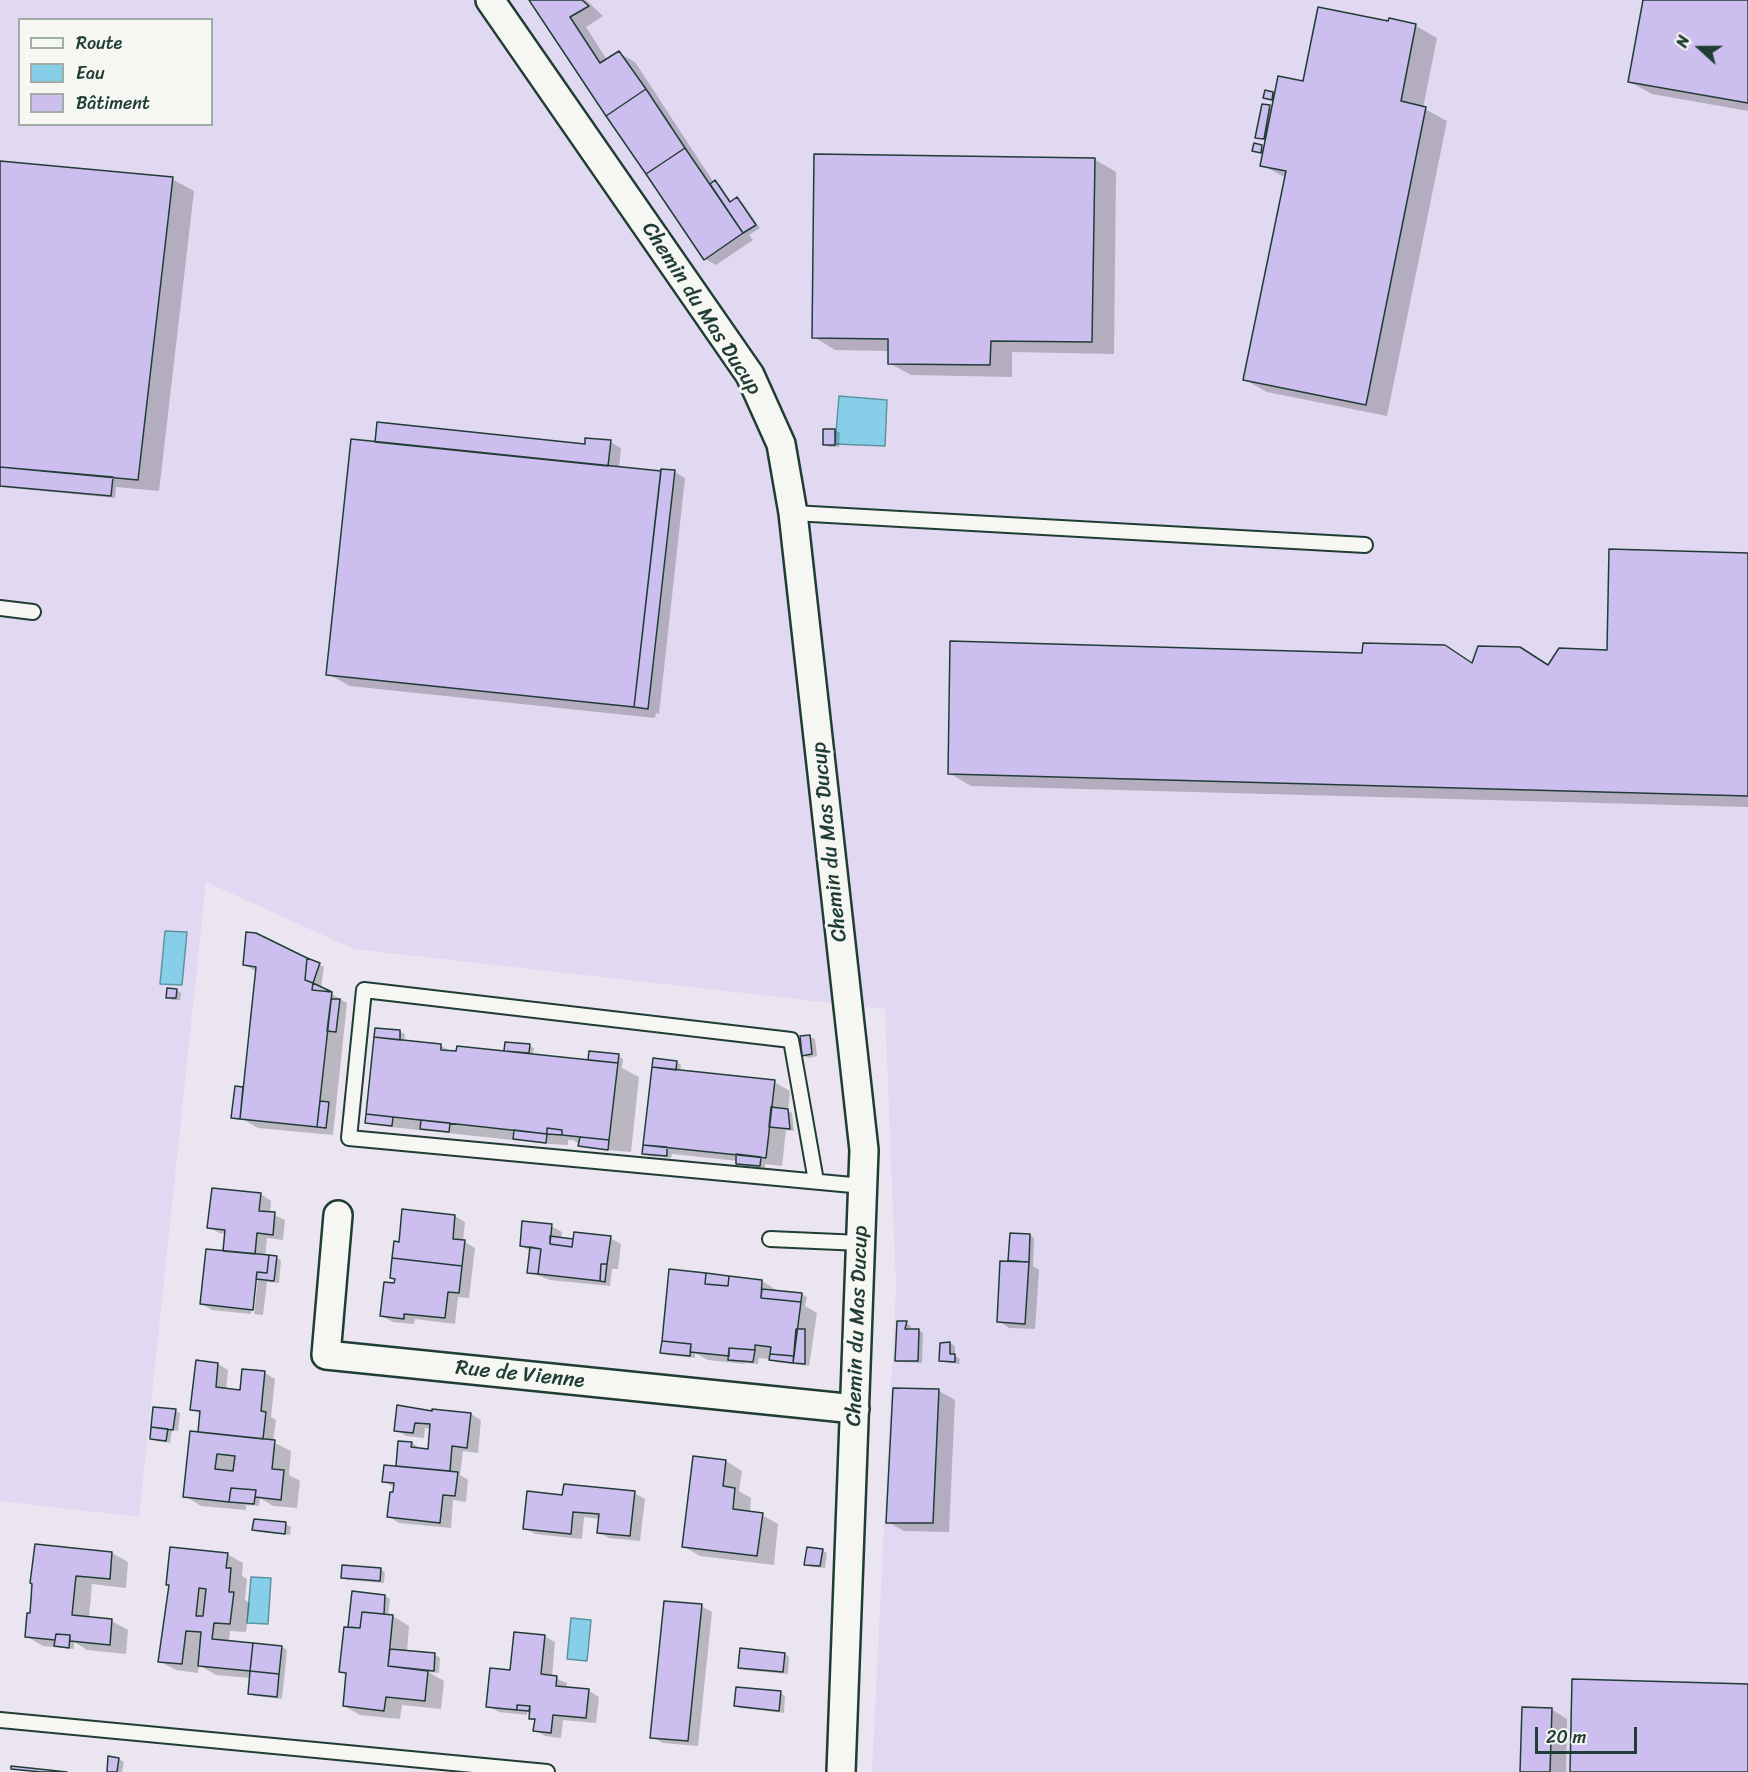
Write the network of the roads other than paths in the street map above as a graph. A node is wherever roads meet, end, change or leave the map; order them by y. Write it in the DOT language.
graph roads {
  1 [pos="490,0"];
  2 [pos="793,513"];
  3 [pos="1365,545"];
  4 [pos="0,608"];
  5 [pos="33,612"];
  6 [pos="816,1181"];
  7 [pos="863,1185"];
  8 [pos="338,1215"];
  9 [pos="770,1239"];
  10 [pos="861,1244"];
  11 [pos="855,1409"];
  12 [pos="0,1720"];
  13 [pos="547,1772"];
  14 [pos="842,1772"];
  1 -- 2 [label="street, Chemin du Mas Ducup"];
  2 -- 3 [label="lane"];
  2 -- 7 [label="street, Chemin du Mas Ducup"];
  4 -- 5 [label="lane"];
  6 -- 6 [label="lane"];
  6 -- 7 [label="lane"];
  7 -- 10 [label="street, Chemin du Mas Ducup"];
  8 -- 11 [label="street, Rue de Vienne"];
  9 -- 10 [label="lane"];
  10 -- 11 [label="street, Chemin du Mas Ducup"];
  11 -- 14 [label="street, Chemin du Mas Ducup"];
  12 -- 13 [label="lane"];
}
